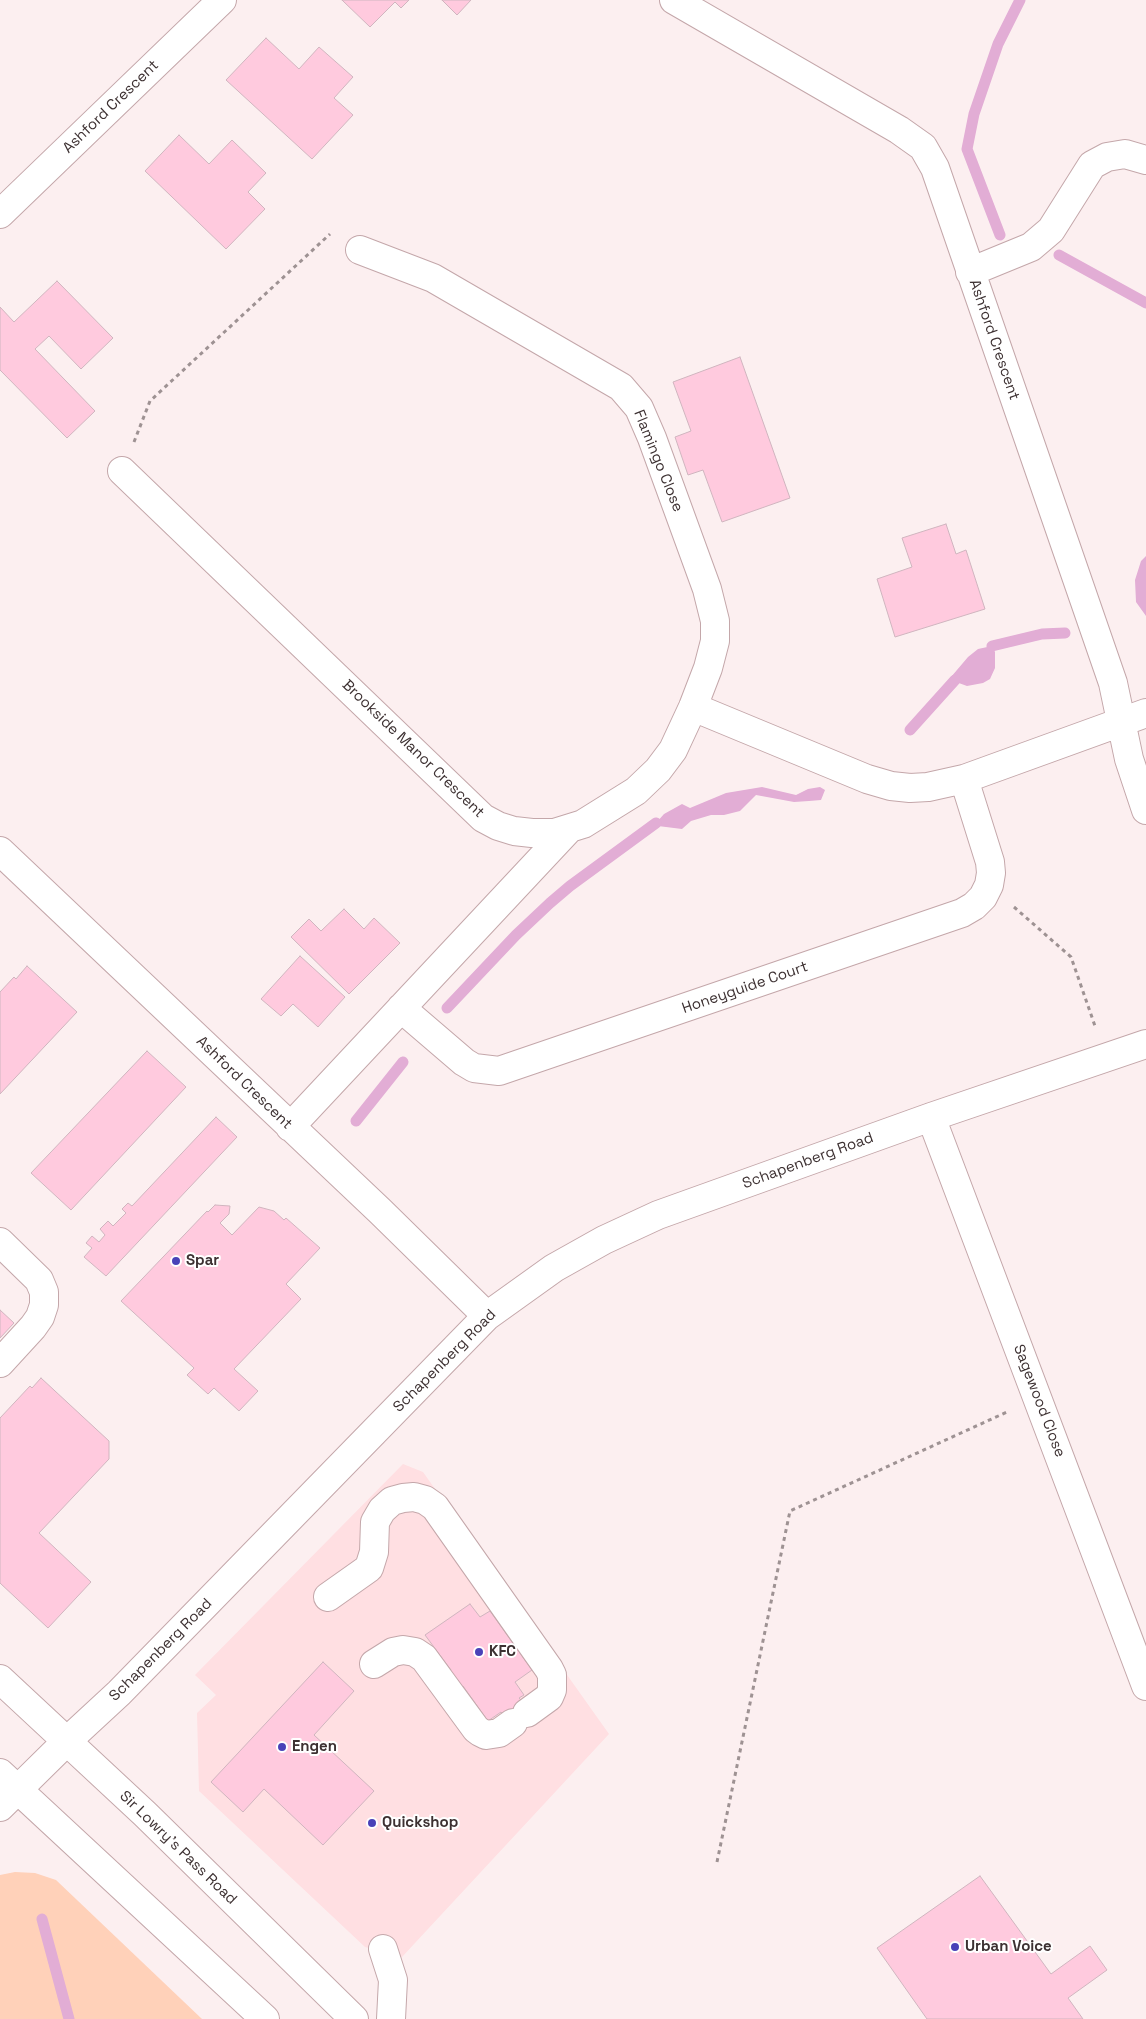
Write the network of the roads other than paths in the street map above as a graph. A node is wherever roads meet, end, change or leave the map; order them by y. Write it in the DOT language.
graph roads {
  1 [pos="222,0"];
  2 [pos="674,0"];
  3 [pos="1146,160"];
  4 [pos="0,214"];
  5 [pos="360,250"];
  6 [pos="970,272"];
  7 [pos="122,471"];
  8 [pos="693,707"];
  9 [pos="1134,717"];
  10 [pos="964,779"];
  11 [pos="1146,810"];
  12 [pos="568,830"];
  13 [pos="0,851"];
  14 [pos="401,1008"];
  15 [pos="1146,1044"];
  16 [pos="931,1117"];
  17 [pos="290,1127"];
  18 [pos="0,1242"];
  19 [pos="487,1316"];
  20 [pos="0,1363"];
  21 [pos="328,1598"];
  22 [pos="374,1664"];
  23 [pos="0,1679"];
  24 [pos="1146,1686"];
  25 [pos="66,1742"];
  26 [pos="6,1790"];
  27 [pos="382,1949"];
  28 [pos="265,2019"];
  29 [pos="354,2019"];
  30 [pos="391,2019"];
  1 -- 4 [label="street, Ashford Crescent"];
  2 -- 6 [label="street, Ashford Crescent"];
  3 -- 6 [label="street"];
  5 -- 8 [label="street, Flamingo Close"];
  6 -- 9 [label="street, Ashford Crescent"];
  7 -- 12 [label="street, Brookside Manor Crescent"];
  8 -- 10 [label="street"];
  8 -- 12 [label="street, Brookside Manor Crescent"];
  9 -- 10 [label="street"];
  9 -- 11 [label="street, Ashford Crescent"];
  10 -- 14 [label="street, Honeyguide Court"];
  12 -- 14 [label="street"];
  13 -- 17 [label="street, Ashford Crescent"];
  14 -- 17 [label="street"];
  15 -- 16 [label="street, Schapenberg Road"];
  16 -- 19 [label="street, Schapenberg Road"];
  16 -- 24 [label="street, Sagewood Close"];
  17 -- 19 [label="street, Ashford Crescent"];
  18 -- 20 [label="street"];
  19 -- 25 [label="street, Schapenberg Road"];
  21 -- 22 [label="street"];
  23 -- 25 [label="street, Sir Lowry's Pass Road"];
  25 -- 26 [label="street, Schapenberg Road"];
  25 -- 29 [label="street, Sir Lowry's Pass Road"];
  26 -- 28 [label="street"];
  27 -- 30 [label="street"];
}
